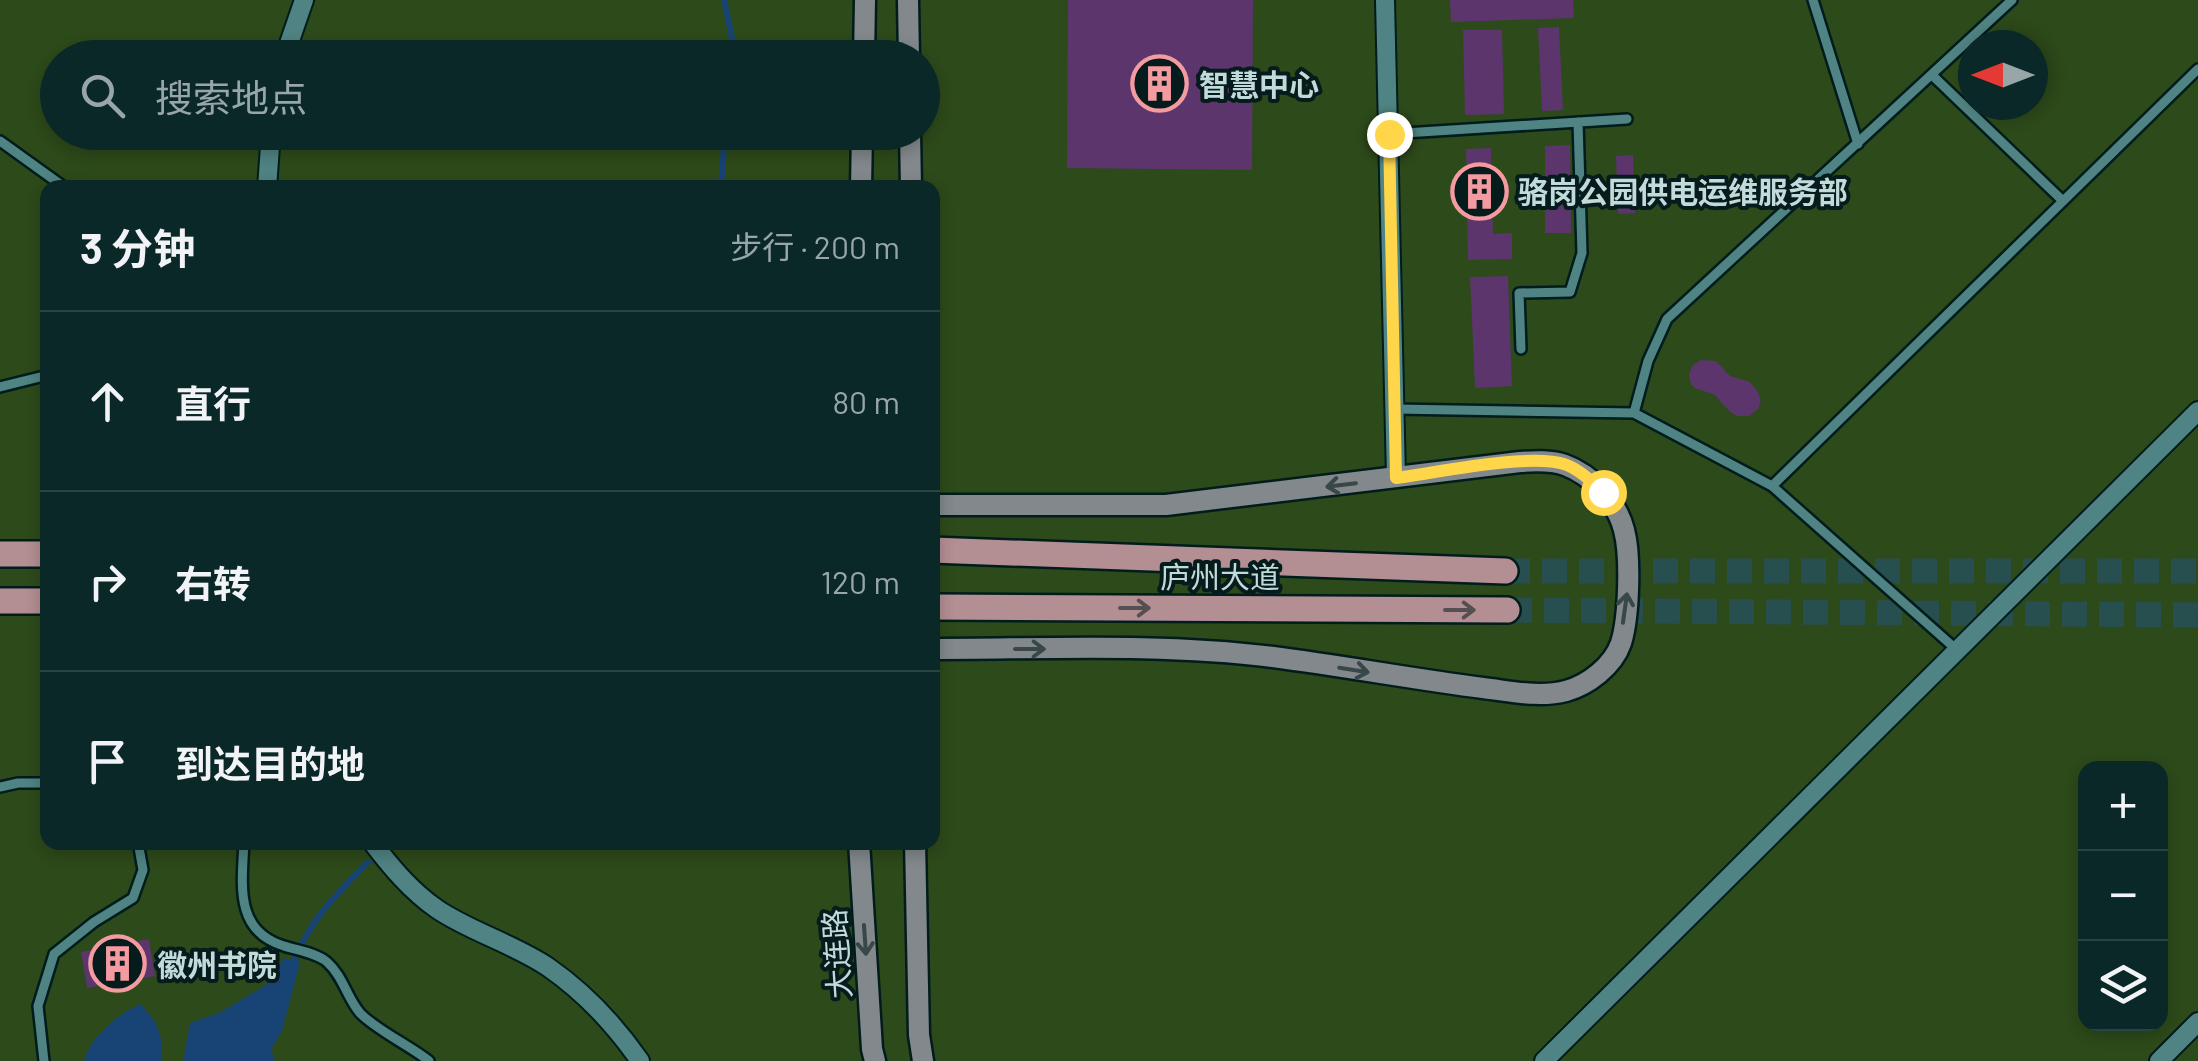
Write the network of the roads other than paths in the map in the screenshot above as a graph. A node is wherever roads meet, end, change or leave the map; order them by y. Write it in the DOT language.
graph roads {
  1 [pos="304,0"];
  2 [pos="865,0"];
  3 [pos="908,0"];
  4 [pos="1385,0"];
  5 [pos="1813,0"];
  6 [pos="2012,0"];
  7 [pos="290,40"];
  8 [pos="864,40"];
  9 [pos="909,40"];
  10 [pos="2198,69"];
  11 [pos="1932,74"];
  12 [pos="1627,119"];
  13 [pos="1578,122"];
  14 [pos="1389,134"];
  15 [pos="0,141"];
  16 [pos="1858,144"];
  17 [pos="270,150"];
  18 [pos="862,150"];
  19 [pos="910,150"];
  20 [pos="54,180"];
  21 [pos="268,180"];
  22 [pos="861,180"];
  23 [pos="910,180"];
  24 [pos="2063,201"];
  25 [pos="1521,350"];
  26 [pos="40,377"];
  27 [pos="0,387"];
  28 [pos="1395,409"];
  29 [pos="2198,411"];
  30 [pos="1634,413"];
  31 [pos="1396,478"];
  32 [pos="1772,486"];
  33 [pos="940,504"];
  34 [pos="940,550"];
  35 [pos="0,554"];
  36 [pos="40,554"];
  37 [pos="1506,571"];
  38 [pos="0,601"];
  39 [pos="40,601"];
  40 [pos="940,607"];
  41 [pos="1507,610"];
  42 [pos="940,649"];
  43 [pos="1957,650"];
  44 [pos="40,783"];
  45 [pos="0,788"];
  46 [pos="139,850"];
  47 [pos="244,850"];
  48 [pos="379,850"];
  49 [pos="859,850"];
  50 [pos="915,850"];
  51 [pos="2198,1022"];
  52 [pos="44,1061"];
  53 [pos="429,1061"];
  54 [pos="640,1061"];
  55 [pos="874,1061"];
  56 [pos="924,1061"];
  57 [pos="1544,1061"];
  58 [pos="2159,1061"];
  1 -- 7 [label="street"];
  2 -- 8 [label="main road"];
  3 -- 9 [label="main road"];
  4 -- 14 [label="street"];
  5 -- 16 [label="lane"];
  6 -- 11 [label="lane"];
  10 -- 24 [label="lane"];
  11 -- 16 [label="lane"];
  11 -- 24 [label="lane"];
  12 -- 13 [label="lane"];
  13 -- 14 [label="lane"];
  13 -- 25 [label="lane"];
  14 -- 28 [label="street"];
  15 -- 20 [label="lane"];
  16 -- 30 [label="lane"];
  17 -- 21 [label="street"];
  18 -- 22 [label="main road"];
  19 -- 23 [label="main road"];
  24 -- 32 [label="lane"];
  26 -- 27 [label="lane"];
  28 -- 30 [label="lane"];
  28 -- 31 [label="street"];
  29 -- 43 [label="street"];
  30 -- 32 [label="lane"];
  31 -- 33 [label="main road, one-way"];
  42 -- 31 [label="main road, one-way"];
  32 -- 43 [label="lane"];
  34 -- 37 [label="main road, 庐州大道"];
  35 -- 36 [label="main road"];
  38 -- 39 [label="main road"];
  40 -- 41 [label="main road, 庐州大道, one-way"];
  43 -- 57 [label="street"];
  44 -- 45 [label="lane"];
  46 -- 52 [label="lane"];
  47 -- 53 [label="lane"];
  48 -- 54 [label="street"];
  49 -- 55 [label="main road, 大连路, one-way"];
  50 -- 56 [label="main road"];
  51 -- 58 [label="street"];
}
